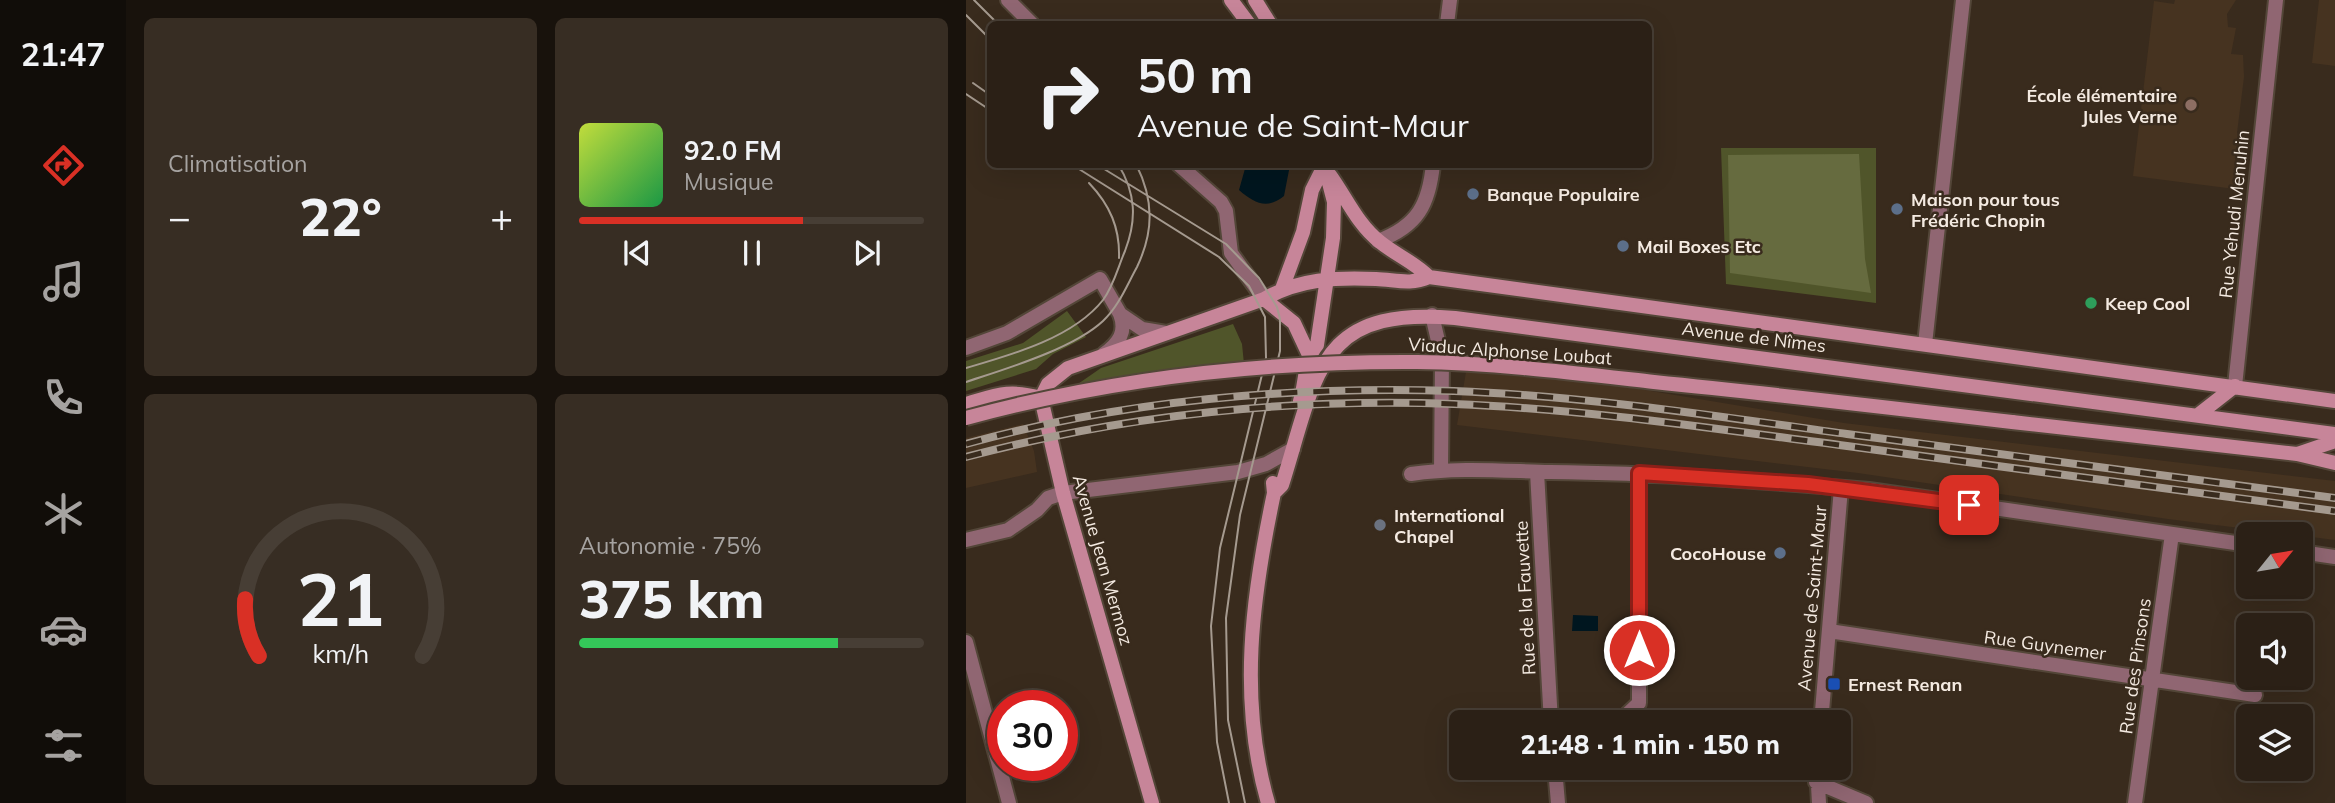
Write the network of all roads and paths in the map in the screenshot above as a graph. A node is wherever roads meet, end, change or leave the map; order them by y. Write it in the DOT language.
graph roads {
  1 [pos="1008,0"];
  2 [pos="1231,0"];
  3 [pos="1255,0"];
  4 [pos="1450,0"];
  5 [pos="1963,0"];
  6 [pos="2276,0"];
  7 [pos="1029,21"];
  8 [pos="1247,21"];
  9 [pos="1268,21"];
  10 [pos="1447,21"];
  11 [pos="1183,168"];
  12 [pos="1323,168"];
  13 [pos="1325,168"];
  14 [pos="1326,168"];
  15 [pos="1432,168"];
  16 [pos="1378,241"];
  17 [pos="1429,277"];
  18 [pos="1329,278"];
  19 [pos="1282,289"];
  20 [pos="1264,299"];
  21 [pos="1120,314"];
  22 [pos="1432,316"];
  23 [pos="1166,333"];
  24 [pos="1925,344"];
  25 [pos="966,348"];
  26 [pos="1309,355"];
  27 [pos="1100,356"];
  28 [pos="2235,386"];
  29 [pos="1041,398"];
  30 [pos="2335,401"];
  31 [pos="966,404"];
  32 [pos="2198,415"];
  33 [pos="966,418"];
  34 [pos="2335,434"];
  35 [pos="2335,441"];
  36 [pos="1287,453"];
  37 [pos="2297,454"];
  38 [pos="2335,463"];
  39 [pos="1441,471"];
  40 [pos="1537,472"];
  41 [pos="1639,473"];
  42 [pos="1411,474"];
  43 [pos="1841,488"];
  44 [pos="1063,493"];
  45 [pos="2172,534"];
  46 [pos="966,540"];
  47 [pos="2236,543"];
  48 [pos="2314,554"];
  49 [pos="2335,557"];
  50 [pos="1829,631"];
  51 [pos="966,642"];
  52 [pos="2154,680"];
  53 [pos="2255,695"];
  54 [pos="1550,710"];
  55 [pos="1632,710"];
  56 [pos="1822,710"];
  57 [pos="1556,780"];
  58 [pos="1817,780"];
  59 [pos="1825,780"];
  60 [pos="1009,803"];
  61 [pos="1152,803"];
  62 [pos="1268,803"];
  63 [pos="1558,803"];
  64 [pos="1819,803"];
  65 [pos="1866,803"];
  66 [pos="2135,803"];
  1 -- 7 [label="street"];
  2 -- 8 [label="main road"];
  3 -- 9 [label="main road"];
  4 -- 10 [label="street"];
  5 -- 24 [label="street"];
  6 -- 28 [label="street, Rue Yehudi Menuhin"];
  11 -- 20 [label="street"];
  12 -- 19 [label="main road"];
  13 -- 18 [label="main road"];
  14 -- 16 [label="main road"];
  15 -- 16 [label="street"];
  16 -- 17 [label="main road"];
  17 -- 18 [label="main road, Avenue de Nîmes"];
  17 -- 24 [label="main road, Avenue de Nîmes"];
  18 -- 19 [label="main road, Avenue de Nîmes"];
  18 -- 26 [label="main road"];
  19 -- 20 [label="main road, Avenue de Nîmes"];
  20 -- 23 [label="main road, Avenue de Nîmes"];
  20 -- 26 [label="main road"];
  21 -- 23 [label="street"];
  21 -- 25 [label="street"];
  21 -- 27 [label="street"];
  22 -- 32 [label="main road, Avenue de Nîmes"];
  22 -- 36 [label="main road, Avenue de Nîmes"];
  22 -- 39 [label="street"];
  23 -- 27 [label="main road, Avenue de Nîmes"];
  24 -- 28 [label="main road, Avenue de Nîmes"];
  26 -- 36 [label="main road"];
  27 -- 29 [label="main road"];
  28 -- 30 [label="main road, Avenue de Nîmes"];
  28 -- 32 [label="main road"];
  29 -- 31 [label="main road"];
  29 -- 44 [label="main road, Avenue Jean Mermoz"];
  32 -- 34 [label="main road, Avenue de Nîmes"];
  33 -- 37 [label="main road, Viaduc Alphonse Loubat, bridge"];
  35 -- 37 [label="main road"];
  36 -- 44 [label="street"];
  36 -- 62 [label="main road, Avenue de Nîmes"];
  37 -- 38 [label="main road"];
  39 -- 40 [label="street, Avenue de Saint-Maur"];
  39 -- 42 [label="street, Avenue de Saint-Maur"];
  40 -- 41 [label="street, Avenue de Saint-Maur"];
  40 -- 54 [label="street, Rue de la Fauvette"];
  41 -- 43 [label="street, Avenue de Saint-Maur"];
  41 -- 55 [label="street"];
  43 -- 45 [label="street"];
  43 -- 50 [label="street, Avenue de Saint-Maur"];
  44 -- 46 [label="street"];
  44 -- 61 [label="main road, Avenue Jean Mermoz"];
  45 -- 47 [label="street"];
  45 -- 52 [label="street, Rue des Pinsons"];
  48 -- 49 [label="street"];
  50 -- 52 [label="street, Rue Guynemer"];
  50 -- 56 [label="street, Avenue de Saint-Maur"];
  51 -- 60 [label="street"];
  52 -- 53 [label="street, Rue Guynemer"];
  52 -- 66 [label="street, Rue des Pinsons"];
  57 -- 63 [label="street"];
  58 -- 64 [label="street"];
  59 -- 65 [label="street"];
}
